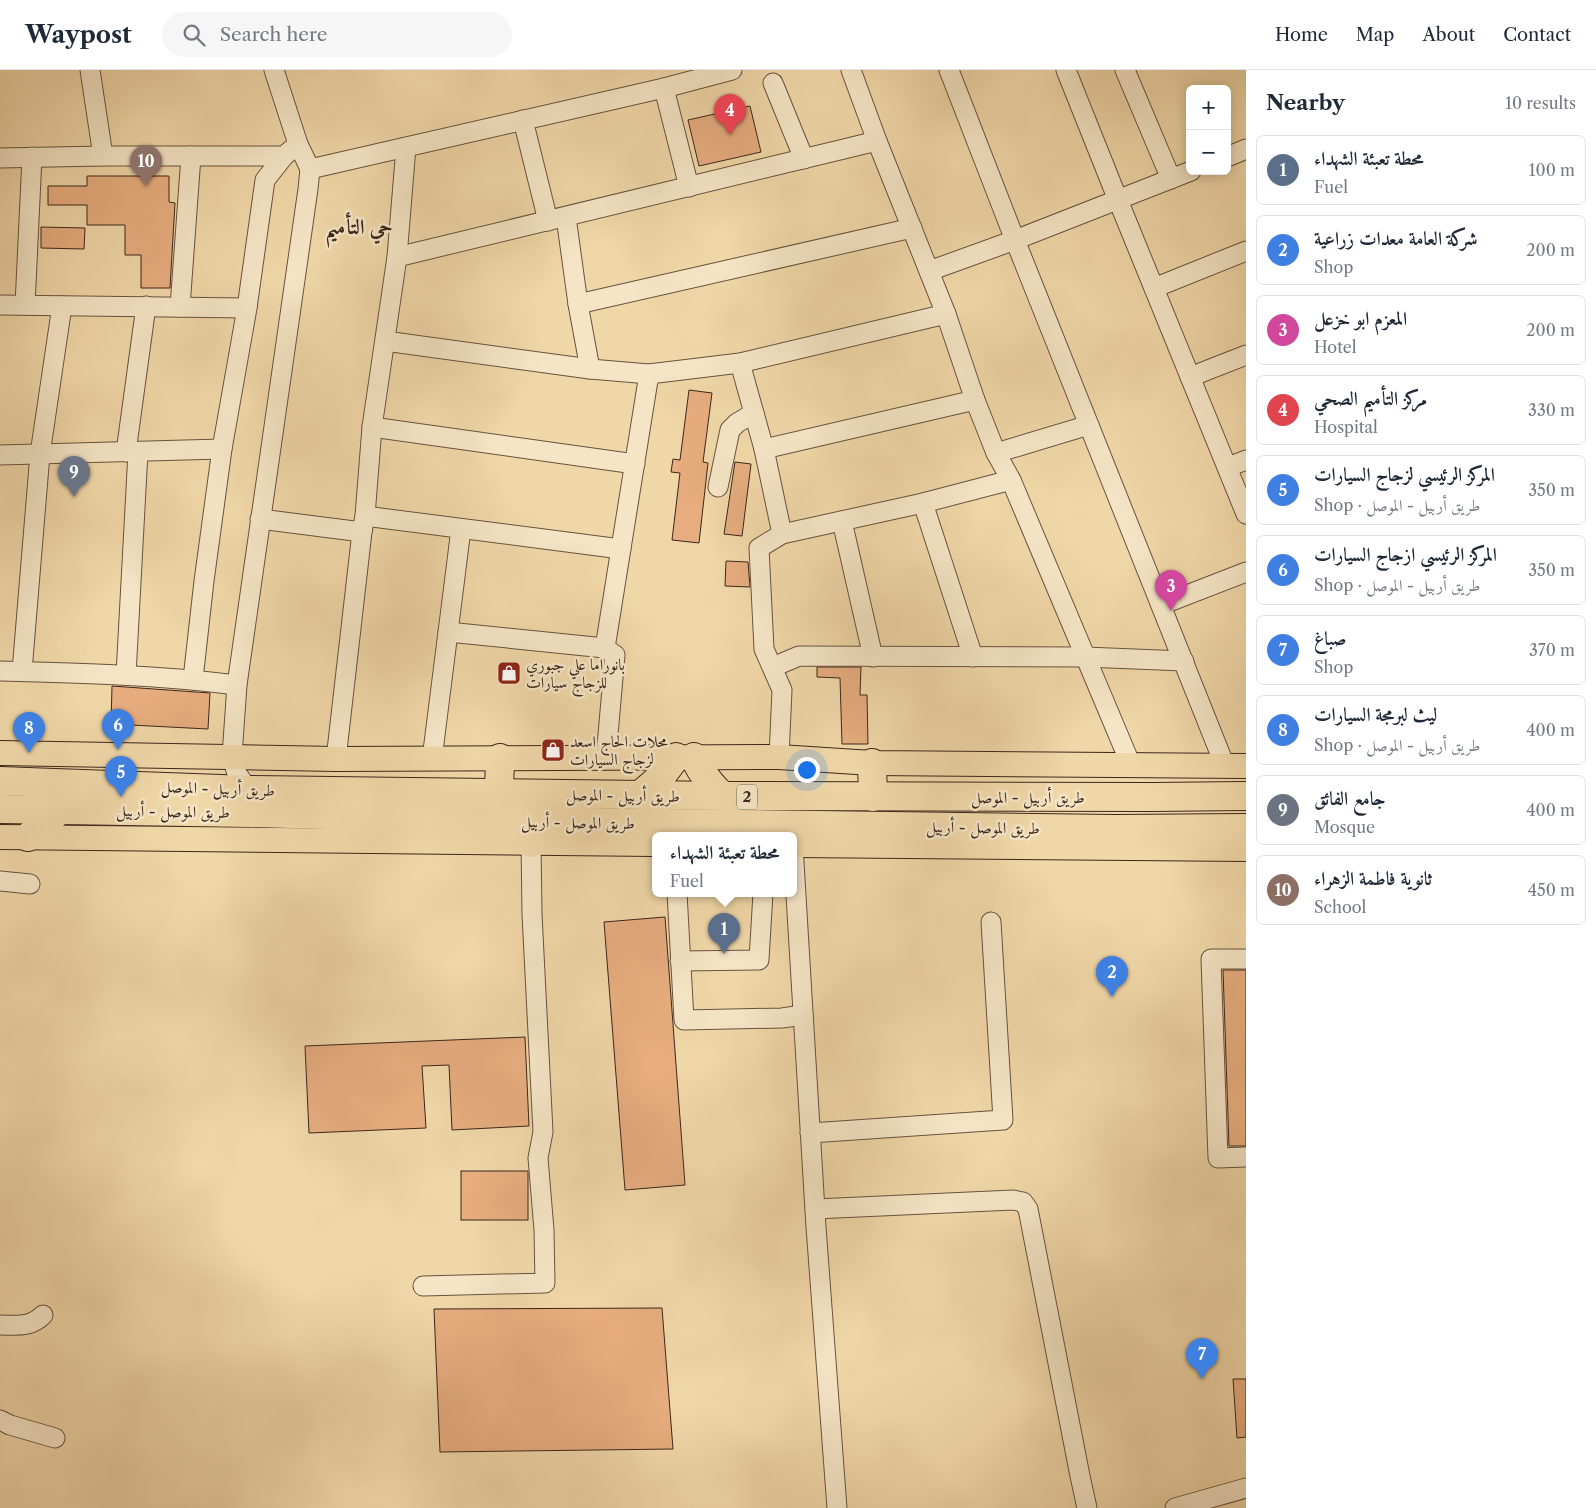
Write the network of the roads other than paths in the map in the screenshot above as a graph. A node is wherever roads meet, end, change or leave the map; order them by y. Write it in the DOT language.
graph roads {
  1 [pos="90,70"];
  2 [pos="851,70"];
  3 [pos="950,70"];
  4 [pos="1066,70"];
  5 [pos="1125,70"];
  6 [pos="280,71"];
  7 [pos="724,71"];
  8 [pos="774,83"];
  9 [pos="664,88"];
  10 [pos="524,120"];
  11 [pos="877,141"];
  12 [pos="406,147"];
  13 [pos="1246,149"];
  14 [pos="291,150"];
  15 [pos="1231,155"];
  16 [pos="103,156"];
  17 [pos="191,156"];
  18 [pos="0,158"];
  19 [pos="32,158"];
  20 [pos="804,159"];
  21 [pos="310,169"];
  22 [pos="1186,173"];
  23 [pos="1171,179"];
  24 [pos="689,187"];
  25 [pos="1118,200"];
  26 [pos="557,219"];
  27 [pos="912,228"];
  28 [pos="1015,240"];
  29 [pos="1246,251"];
  30 [pos="397,257"];
  31 [pos="929,271"];
  32 [pos="1154,288"];
  33 [pos="578,304"];
  34 [pos="0,305"];
  35 [pos="25,305"];
  36 [pos="62,306"];
  37 [pos="146,306"];
  38 [pos="180,307"];
  39 [pos="246,308"];
  40 [pos="946,314"];
  41 [pos="385,341"];
  42 [pos="1246,355"];
  43 [pos="740,363"];
  44 [pos="590,369"];
  45 [pos="649,374"];
  46 [pos="1190,377"];
  47 [pos="975,400"];
  48 [pos="754,413"];
  49 [pos="1089,425"];
  50 [pos="372,427"];
  51 [pos="222,449"];
  52 [pos="764,449"];
  53 [pos="132,452"];
  54 [pos="996,453"];
  55 [pos="40,454"];
  56 [pos="0,455"];
  57 [pos="1246,460"];
  58 [pos="635,464"];
  59 [pos="1228,467"];
  60 [pos="1011,480"];
  61 [pos="718,487"];
  62 [pos="923,503"];
  63 [pos="1246,514"];
  64 [pos="260,520"];
  65 [pos="842,521"];
  66 [pos="364,524"];
  67 [pos="461,528"];
  68 [pos="782,534"];
  69 [pos="621,549"];
  70 [pos="1246,572"];
  71 [pos="1161,605"];
  72 [pos="448,632"];
  73 [pos="605,648"];
  74 [pos="873,657"];
  75 [pos="973,657"];
  76 [pos="1085,657"];
  77 [pos="1184,662"];
  78 [pos="773,667"];
  79 [pos="0,671"];
  80 [pos="22,671"];
  81 [pos="126,675"];
  82 [pos="194,679"];
  83 [pos="237,685"];
  84 [pos="0,752"];
  85 [pos="232,756"];
  86 [pos="606,757"];
  87 [pos="685,757"];
  88 [pos="779,757"];
  89 [pos="500,758"];
  90 [pos="432,759"];
  91 [pos="336,760"];
  92 [pos="872,763"];
  93 [pos="1132,765"];
  94 [pos="1235,766"];
  95 [pos="0,781"];
  96 [pos="499,793"];
  97 [pos="640,795"];
  98 [pos="722,796"];
  99 [pos="1246,796"];
  100 [pos="873,797"];
  101 [pos="249,801"];
  102 [pos="0,809"];
  103 [pos="61,809"];
  104 [pos="461,820"];
  105 [pos="1246,828"];
  106 [pos="0,837"];
  107 [pos="28,837"];
  108 [pos="993,837"];
  109 [pos="531,843"];
  110 [pos="652,844"];
  111 [pos="797,846"];
  112 [pos="1246,849"];
  113 [pos="0,881"];
  114 [pos="30,884"];
  115 [pos="676,897"];
  116 [pos="763,897"];
  117 [pos="796,897"];
  118 [pos="991,922"];
  119 [pos="1246,959"];
  120 [pos="680,961"];
  121 [pos="803,1016"];
  122 [pos="810,1133"];
  123 [pos="1246,1157"];
  124 [pos="814,1209"];
  125 [pos="423,1286"];
  126 [pos="43,1315"];
  127 [pos="0,1325"];
  128 [pos="0,1420"];
  129 [pos="55,1438"];
  130 [pos="1246,1488"];
  131 [pos="838,1508"];
  132 [pos="1088,1508"];
  133 [pos="1175,1508"];
  1 -- 16 [label="street"];
  2 -- 11 [label="street"];
  3 -- 28 [label="street"];
  4 -- 25 [label="street"];
  5 -- 23 [label="street"];
  6 -- 14 [label="street"];
  7 -- 9 [label="street"];
  8 -- 20 [label="street"];
  9 -- 10 [label="street"];
  9 -- 24 [label="street"];
  10 -- 12 [label="street"];
  10 -- 26 [label="street"];
  11 -- 20 [label="street"];
  11 -- 27 [label="street"];
  12 -- 21 [label="street"];
  12 -- 30 [label="street"];
  13 -- 15 [label="street"];
  14 -- 17 [label="street"];
  14 -- 21 [label="street"];
  14 -- 39 [label="street"];
  16 -- 17 [label="street"];
  16 -- 19 [label="street"];
  17 -- 38 [label="street"];
  18 -- 19 [label="street"];
  19 -- 35 [label="street"];
  20 -- 24 [label="street"];
  21 -- 64 [label="street"];
  22 -- 23 [label="street"];
  23 -- 25 [label="street"];
  24 -- 26 [label="street"];
  25 -- 28 [label="street"];
  25 -- 32 [label="street"];
  26 -- 30 [label="street"];
  26 -- 33 [label="street"];
  27 -- 31 [label="street"];
  27 -- 33 [label="street"];
  28 -- 31 [label="street"];
  28 -- 49 [label="street"];
  29 -- 32 [label="street"];
  30 -- 41 [label="street"];
  31 -- 40 [label="street"];
  32 -- 46 [label="street"];
  33 -- 44 [label="street"];
  34 -- 35 [label="street"];
  35 -- 36 [label="street"];
  36 -- 37 [label="street"];
  36 -- 55 [label="street"];
  37 -- 38 [label="street"];
  37 -- 53 [label="street"];
  38 -- 39 [label="street"];
  39 -- 51 [label="street"];
  40 -- 43 [label="street"];
  40 -- 47 [label="street"];
  41 -- 44 [label="street"];
  41 -- 50 [label="street"];
  42 -- 46 [label="street"];
  43 -- 45 [label="street"];
  43 -- 48 [label="street"];
  44 -- 45 [label="street"];
  45 -- 58 [label="street"];
  46 -- 59 [label="street"];
  47 -- 52 [label="street"];
  47 -- 54 [label="street"];
  48 -- 52 [label="street"];
  48 -- 61 [label="street"];
  49 -- 54 [label="street"];
  49 -- 71 [label="street"];
  50 -- 58 [label="street"];
  50 -- 66 [label="street"];
  51 -- 53 [label="street"];
  51 -- 82 [label="street"];
  52 -- 68 [label="street"];
  53 -- 55 [label="street"];
  53 -- 81 [label="street"];
  54 -- 60 [label="street"];
  55 -- 56 [label="street"];
  55 -- 80 [label="street"];
  57 -- 59 [label="street"];
  58 -- 69 [label="street"];
  59 -- 63 [label="street"];
  60 -- 62 [label="street"];
  60 -- 76 [label="street"];
  62 -- 65 [label="street"];
  62 -- 75 [label="street"];
  64 -- 66 [label="street"];
  64 -- 83 [label="street"];
  65 -- 68 [label="street"];
  65 -- 74 [label="street"];
  66 -- 67 [label="street"];
  66 -- 91 [label="street"];
  67 -- 69 [label="street"];
  67 -- 72 [label="street"];
  68 -- 78 [label="street"];
  69 -- 73 [label="street"];
  70 -- 71 [label="street"];
  71 -- 77 [label="street"];
  72 -- 73 [label="street"];
  72 -- 90 [label="street"];
  73 -- 86 [label="street"];
  74 -- 75 [label="street"];
  74 -- 78 [label="street"];
  75 -- 76 [label="street"];
  76 -- 77 [label="street"];
  76 -- 93 [label="street"];
  77 -- 94 [label="street"];
  78 -- 88 [label="street"];
  79 -- 80 [label="street"];
  80 -- 81 [label="street"];
  81 -- 82 [label="street"];
  82 -- 83 [label="street"];
  83 -- 85 [label="street"];
  84 -- 85 [label="main road"];
  85 -- 91 [label="main road"];
  85 -- 101 [label="street"];
  86 -- 87 [label="main road"];
  86 -- 89 [label="main road"];
  87 -- 88 [label="main road"];
  87 -- 97 [label="highway"];
  87 -- 98 [label="highway"];
  88 -- 92 [label="main road"];
  89 -- 90 [label="main road"];
  89 -- 96 [label="highway"];
  90 -- 91 [label="main road"];
  92 -- 93 [label="main road"];
  92 -- 100 [label="highway"];
  93 -- 94 [label="main road"];
  95 -- 101 [label="highway, طريق أربيل - الموصل"];
  96 -- 97 [label="highway, طريق أربيل - الموصل / 2"];
  96 -- 101 [label="highway, طريق أربيل - الموصل / 2"];
  97 -- 98 [label="highway, طريق أربيل - الموصل / 2"];
  98 -- 100 [label="highway, طريق أربيل - الموصل / 2"];
  99 -- 100 [label="highway, طريق أربيل - الموصل / 2"];
  101 -- 103 [label="highway, طريق الموصل - أربيل / 2"];
  101 -- 104 [label="highway, طريق الموصل - أربيل / 2"];
  102 -- 103 [label="highway, طريق الموصل - أربيل / 2"];
  103 -- 107 [label="highway"];
  104 -- 108 [label="highway, طريق الموصل - أربيل / 2"];
  104 -- 109 [label="highway"];
  105 -- 108 [label="highway, طريق الموصل - أربيل / 2"];
  106 -- 107 [label="main road"];
  107 -- 109 [label="main road"];
  108 -- 111 [label="main road"];
  108 -- 112 [label="main road"];
  109 -- 110 [label="main road"];
  109 -- 125 [label="street"];
  113 -- 114 [label="street"];
  115 -- 120 [label="street"];
  116 -- 120 [label="street"];
  117 -- 121 [label="street"];
  118 -- 122 [label="street"];
  119 -- 123 [label="street"];
  120 -- 121 [label="street"];
  121 -- 122 [label="street"];
  122 -- 124 [label="street"];
  124 -- 131 [label="street"];
  124 -- 132 [label="street"];
  126 -- 127 [label="street"];
  128 -- 129 [label="street"];
  130 -- 133 [label="street"];
}
